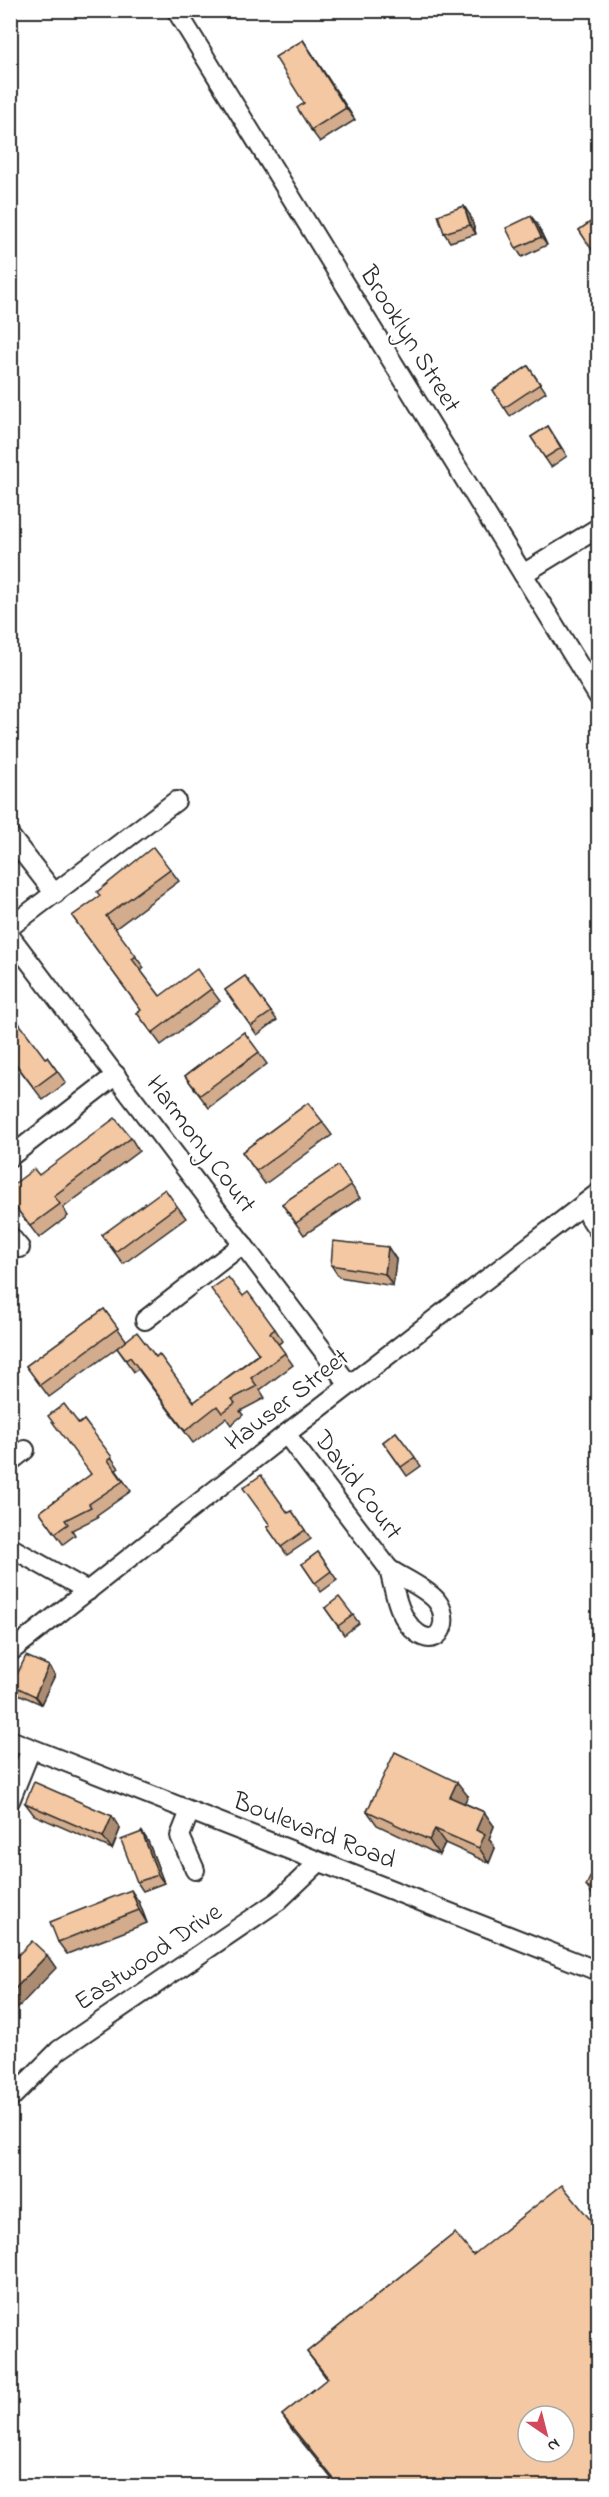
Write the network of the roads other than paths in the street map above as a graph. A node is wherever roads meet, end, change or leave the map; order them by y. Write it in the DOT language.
graph roads {
  1 [pos="176,10"];
  2 [pos="598,528"];
  3 [pos="523,574"];
  4 [pos="598,696"];
  5 [pos="176,801"];
  6 [pos="10,836"];
  7 [pos="55,894"];
  8 [pos="10,927"];
  9 [pos="10,936"];
  10 [pos="116,1075"];
  11 [pos="10,1157"];
  12 [pos="598,1193"];
  13 [pos="582,1206"];
  14 [pos="598,1230"];
  15 [pos="243,1244"];
  16 [pos="145,1320"];
  17 [pos="349,1385"];
  18 [pos="286,1434"];
  19 [pos="26,1450"];
  20 [pos="10,1462"];
  21 [pos="10,1547"];
  22 [pos="389,1569"];
  23 [pos="88,1591"];
  24 [pos="10,1652"];
  25 [pos="10,1740"];
  26 [pos="31,1749"];
  27 [pos="10,1801"];
  28 [pos="190,1811"];
  29 [pos="319,1862"];
  30 [pos="195,1870"];
  31 [pos="598,1971"];
  32 [pos="10,2099"];
  1 -- 3 [label="street, Brooklyn Street"];
  2 -- 3 [label="street"];
  3 -- 4 [label="street, Brooklyn Street"];
  5 -- 7 [label="street"];
  6 -- 7 [label="street"];
  7 -- 8 [label="street"];
  9 -- 10 [label="street, Harmony Court"];
  10 -- 11 [label="street"];
  10 -- 15 [label="street, Harmony Court"];
  12 -- 13 [label="street, Hauser Street"];
  13 -- 14 [label="street"];
  13 -- 17 [label="street, Hauser Street"];
  15 -- 16 [label="street"];
  15 -- 17 [label="street, Harmony Court"];
  17 -- 18 [label="street, Hauser Street"];
  18 -- 22 [label="street, David Court"];
  18 -- 23 [label="street, Hauser Street"];
  19 -- 20 [label="street"];
  21 -- 23 [label="street"];
  23 -- 24 [label="street, Hauser Street"];
  25 -- 26 [label="street, Boulevard Road"];
  26 -- 27 [label="street"];
  26 -- 28 [label="street, Boulevard Road"];
  28 -- 29 [label="street, Boulevard Road"];
  28 -- 30 [label="street"];
  29 -- 31 [label="street, Boulevard Road"];
  29 -- 32 [label="street, Eastwood Drive"];
}
